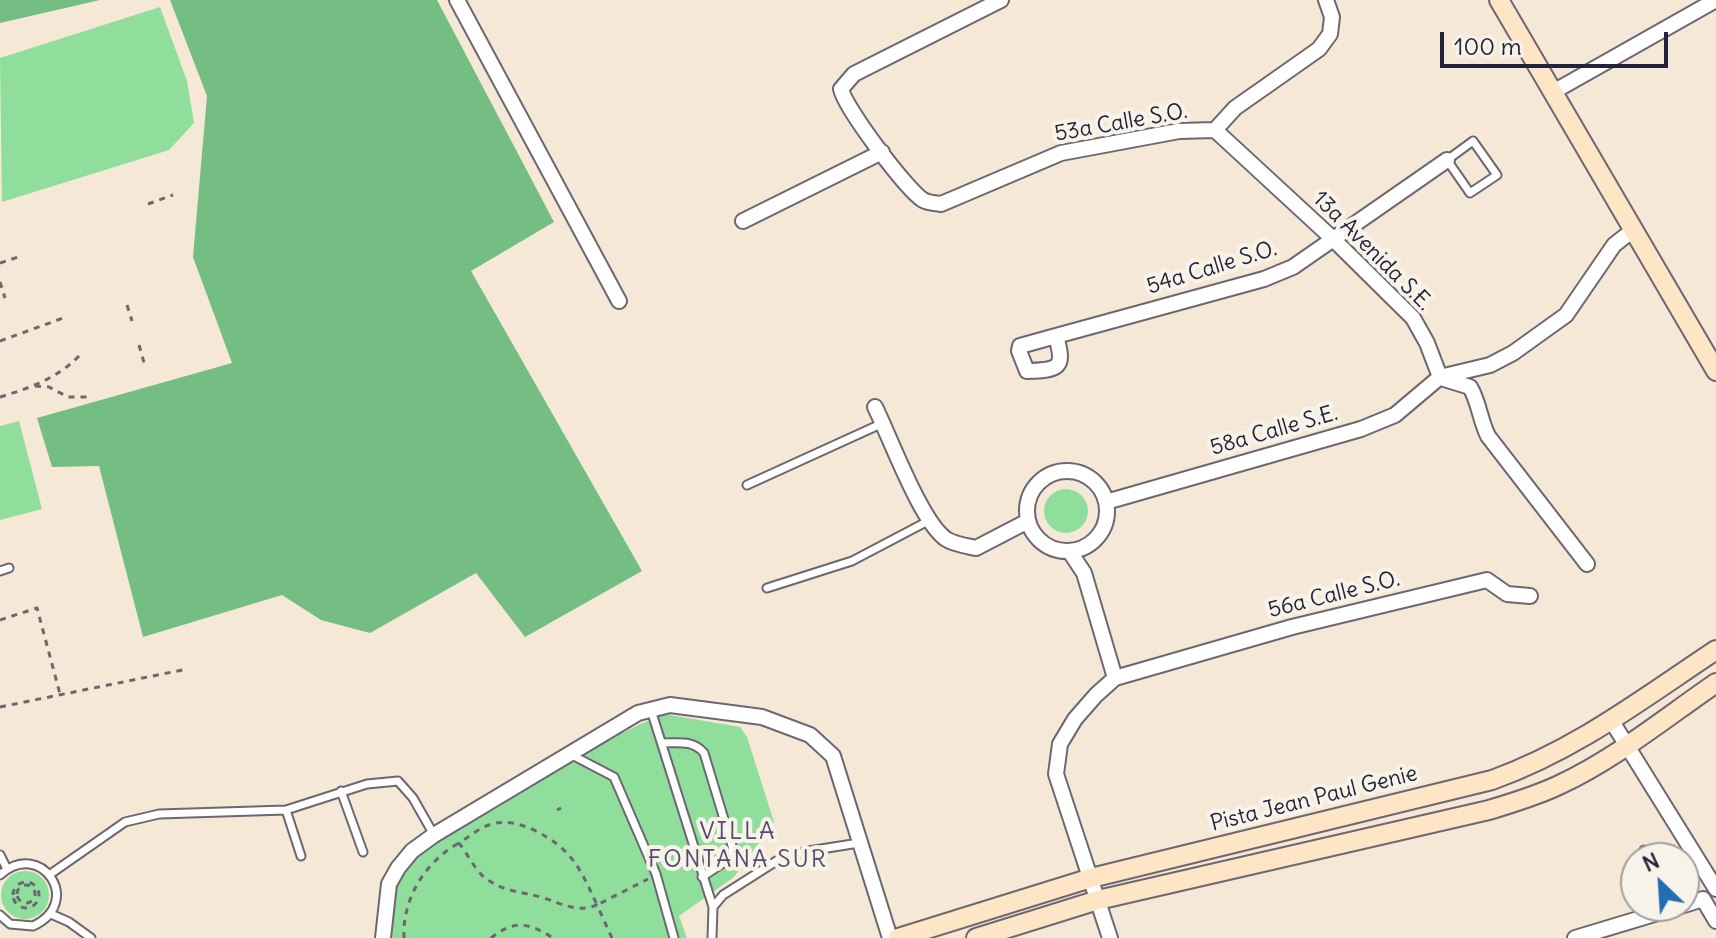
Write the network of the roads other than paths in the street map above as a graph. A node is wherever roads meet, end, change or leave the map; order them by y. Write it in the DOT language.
graph roads {
  1 [pos="457,0"];
  2 [pos="1001,0"];
  3 [pos="1326,0"];
  4 [pos="1499,0"];
  5 [pos="1716,0"];
  6 [pos="1553,92"];
  7 [pos="1215,130"];
  8 [pos="882,152"];
  9 [pos="1447,160"];
  10 [pos="743,221"];
  11 [pos="1633,230"];
  12 [pos="1332,238"];
  13 [pos="619,301"];
  14 [pos="1056,336"];
  15 [pos="1716,371"];
  16 [pos="1440,377"];
  17 [pos="875,407"];
  18 [pos="883,423"];
  19 [pos="747,485"];
  20 [pos="1106,502"];
  21 [pos="930,520"];
  22 [pos="1028,521"];
  23 [pos="1070,552"];
  24 [pos="1587,564"];
  25 [pos="767,588"];
  26 [pos="1530,596"];
  27 [pos="1716,650"];
  28 [pos="1115,678"];
  29 [pos="1716,683"];
  30 [pos="651,710"];
  31 [pos="1611,720"];
  32 [pos="663,743"];
  33 [pos="1625,746"];
  34 [pos="568,753"];
  35 [pos="341,791"];
  36 [pos="286,810"];
  37 [pos="434,835"];
  38 [pos="1680,842"];
  39 [pos="859,843"];
  40 [pos="363,852"];
  41 [pos="0,855"];
  42 [pos="301,856"];
  43 [pos="1700,870"];
  44 [pos="3,872"];
  45 [pos="49,875"];
  46 [pos="702,877"];
  47 [pos="1091,878"];
  48 [pos="1716,889"];
  49 [pos="1098,900"];
  50 [pos="1700,900"];
  51 [pos="713,907"];
  52 [pos="51,914"];
  53 [pos="0,915"];
  54 [pos="1716,921"];
  55 [pos="1629,922"];
  56 [pos="91,938"];
  57 [pos="383,938"];
  58 [pos="674,938"];
  59 [pos="712,938"];
  60 [pos="890,938"];
  61 [pos="898,938"];
  62 [pos="976,938"];
  63 [pos="1110,938"];
  64 [pos="1575,938"];
  1 -- 13 [label="street"];
  2 -- 8 [label="street"];
  3 -- 7 [label="street, 53a Calle S.O."];
  4 -- 6 [label="main road"];
  5 -- 6 [label="street"];
  6 -- 11 [label="main road"];
  7 -- 8 [label="street, 53a Calle S.O."];
  7 -- 12 [label="street, 13a Avenida S.E."];
  8 -- 10 [label="street"];
  9 -- 9 [label="lane"];
  9 -- 12 [label="street, 54a Calle S.O."];
  11 -- 15 [label="main road"];
  11 -- 16 [label="street"];
  12 -- 14 [label="street, 54a Calle S.O."];
  12 -- 16 [label="street, 13a Avenida S.E."];
  16 -- 20 [label="street, 58a Calle S.E."];
  16 -- 24 [label="street"];
  17 -- 18 [label="street"];
  18 -- 19 [label="lane"];
  18 -- 21 [label="street"];
  20 -- 22 [label="street"];
  20 -- 23 [label="street"];
  21 -- 22 [label="street"];
  21 -- 25 [label="lane"];
  22 -- 23 [label="street"];
  23 -- 28 [label="street"];
  26 -- 28 [label="street, 56a Calle S.O."];
  27 -- 31 [label="main road, Pista Jean Paul Genie"];
  28 -- 47 [label="street"];
  29 -- 33 [label="main road"];
  30 -- 32 [label="lane"];
  30 -- 34 [label="street"];
  30 -- 39 [label="street"];
  31 -- 33 [label="street"];
  31 -- 47 [label="main road, Pista Jean Paul Genie"];
  32 -- 46 [label="lane"];
  32 -- 46 [label="lane"];
  33 -- 38 [label="street"];
  33 -- 49 [label="main road"];
  34 -- 37 [label="street"];
  34 -- 58 [label="lane"];
  35 -- 36 [label="lane"];
  35 -- 37 [label="lane"];
  35 -- 40 [label="lane"];
  36 -- 42 [label="lane"];
  36 -- 45 [label="lane"];
  37 -- 57 [label="street"];
  39 -- 51 [label="lane"];
  39 -- 60 [label="street"];
  41 -- 44 [label="lane"];
  43 -- 48 [label="street"];
  44 -- 45 [label="lane"];
  45 -- 52 [label="lane"];
  46 -- 51 [label="lane"];
  47 -- 49 [label="street"];
  47 -- 61 [label="main road, Pista Jean Paul Genie"];
  49 -- 62 [label="main road"];
  49 -- 63 [label="street"];
  50 -- 54 [label="street"];
  51 -- 59 [label="lane"];
  52 -- 53 [label="lane"];
  52 -- 56 [label="lane"];
  55 -- 64 [label="street"];
}
